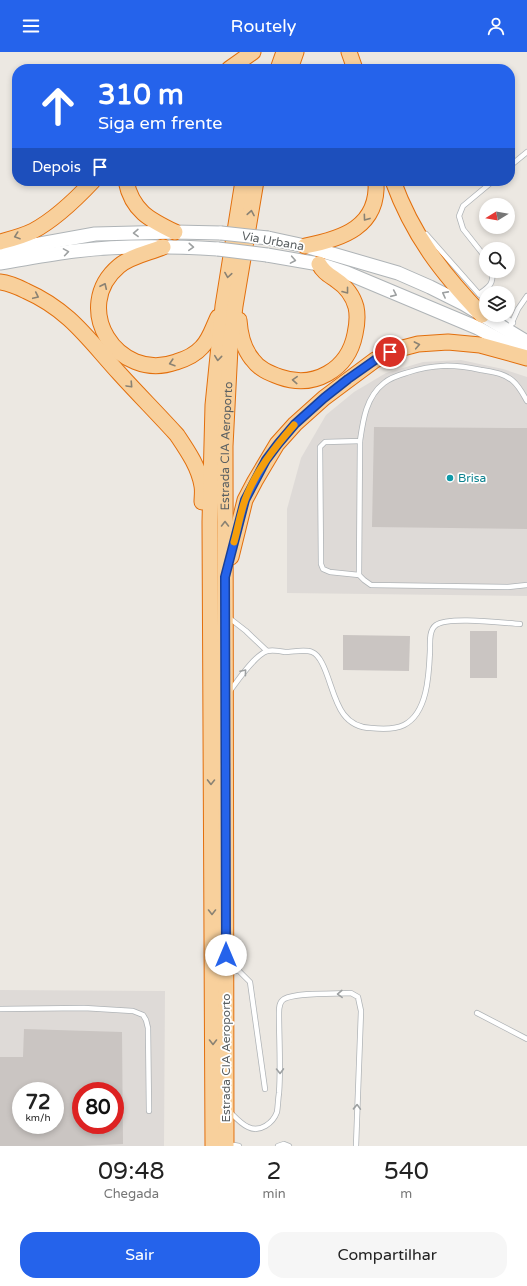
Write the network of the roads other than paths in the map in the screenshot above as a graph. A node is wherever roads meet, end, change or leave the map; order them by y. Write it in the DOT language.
graph roads {
  1 [pos="253,52"];
  2 [pos="284,52"];
  3 [pos="296,52"];
  4 [pos="349,52"];
  5 [pos="236,64"];
  6 [pos="280,64"];
  7 [pos="292,64"];
  8 [pos="353,64"];
  9 [pos="527,152"];
  10 [pos="515,162"];
  11 [pos="88,186"];
  12 [pos="128,186"];
  13 [pos="242,186"];
  14 [pos="255,186"];
  15 [pos="376,186"];
  16 [pos="396,186"];
  17 [pos="487,186"];
  18 [pos="409,219"];
  19 [pos="175,232"];
  20 [pos="0,242"];
  21 [pos="304,246"];
  22 [pos="163,247"];
  23 [pos="479,249"];
  24 [pos="0,251"];
  25 [pos="0,263"];
  26 [pos="319,264"];
  27 [pos="0,282"];
  28 [pos="479,294"];
  29 [pos="527,296"];
  30 [pos="229,306"];
  31 [pos="479,312"];
  32 [pos="479,313"];
  33 [pos="499,322"];
  34 [pos="508,322"];
  35 [pos="511,327"];
  36 [pos="527,342"];
  37 [pos="527,355"];
  38 [pos="527,358"];
  39 [pos="527,401"];
  40 [pos="360,440"];
  41 [pos="359,575"];
  42 [pos="225,577"];
  43 [pos="527,585"];
  44 [pos="226,616"];
  45 [pos="520,624"];
  46 [pos="267,651"];
  47 [pos="226,698"];
  48 [pos="212,757"];
  49 [pos="226,970"];
  50 [pos="0,1009"];
  51 [pos="477,1014"];
  52 [pos="527,1039"];
  53 [pos="265,1089"];
  54 [pos="226,1107"];
  55 [pos="149,1112"];
  56 [pos="232,1144"];
  57 [pos="213,1146"];
  58 [pos="278,1146"];
  59 [pos="289,1146"];
  60 [pos="356,1146"];
  1 -- 5 [label="highway"];
  2 -- 6 [label="highway"];
  3 -- 7 [label="highway"];
  4 -- 8 [label="highway"];
  9 -- 10 [label="lane"];
  11 -- 20 [label="highway, one-way"];
  12 -- 19 [label="highway"];
  13 -- 30 [label="highway, Estrada CIA Aeroporto, one-way"];
  30 -- 14 [label="highway, Estrada CIA Aeroporto, one-way"];
  15 -- 21 [label="highway, one-way"];
  16 -- 18 [label="highway"];
  17 -- 23 [label="lane"];
  18 -- 28 [label="lane"];
  18 -- 31 [label="highway"];
  19 -- 21 [label="main road, Via Urbana, bridge"];
  19 -- 24 [label="main road, Via Urbana, one-way"];
  32 -- 21 [label="main road, Via Urbana, one-way"];
  25 -- 22 [label="main road, Via Urbana, one-way"];
  22 -- 26 [label="main road, Via Urbana, one-way, bridge"];
  30 -- 22 [label="highway, one-way"];
  26 -- 30 [label="highway, one-way"];
  26 -- 37 [label="main road, Via Urbana, one-way"];
  27 -- 48 [label="highway, one-way"];
  29 -- 35 [label="lane"];
  42 -- 30 [label="highway, Estrada CIA Aeroporto, one-way"];
  30 -- 48 [label="highway, Estrada CIA Aeroporto, one-way"];
  33 -- 35 [label="main road, Via Urbana"];
  34 -- 35 [label="lane"];
  35 -- 36 [label="main road, Via Urbana"];
  42 -- 38 [label="highway, one-way"];
  39 -- 40 [label="lane"];
  40 -- 41 [label="lane"];
  40 -- 41 [label="lane"];
  41 -- 43 [label="lane"];
  42 -- 44 [label="highway, Estrada CIA Aeroporto"];
  44 -- 46 [label="lane"];
  44 -- 47 [label="highway, Estrada CIA Aeroporto"];
  45 -- 46 [label="lane"];
  47 -- 46 [label="lane, one-way"];
  47 -- 49 [label="highway, Estrada CIA Aeroporto"];
  48 -- 57 [label="highway, Estrada CIA Aeroporto, one-way"];
  49 -- 53 [label="lane"];
  49 -- 54 [label="highway, Estrada CIA Aeroporto"];
  50 -- 55 [label="lane"];
  51 -- 52 [label="lane"];
  54 -- 56 [label="highway, Estrada CIA Aeroporto"];
  60 -- 54 [label="lane, one-way"];
  58 -- 59 [label="lane"];
}
